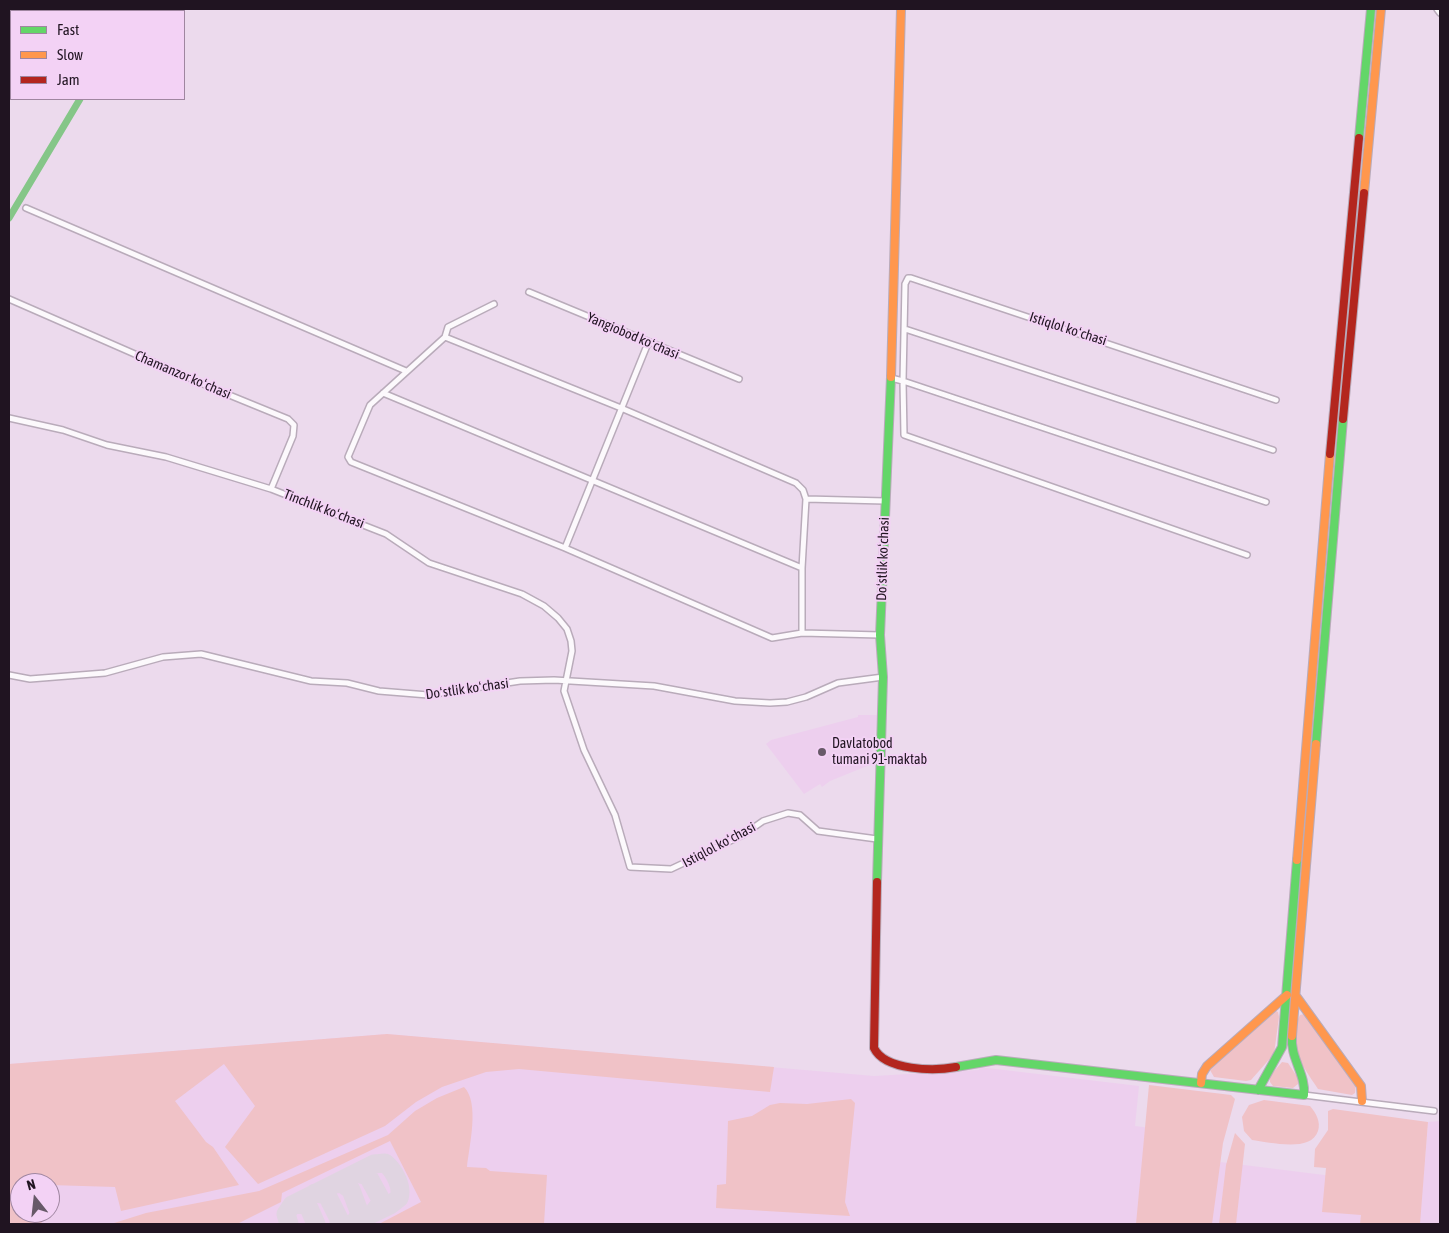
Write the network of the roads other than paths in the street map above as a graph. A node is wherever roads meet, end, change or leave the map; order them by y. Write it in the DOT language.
graph roads {
  1 [pos="900,9"];
  2 [pos="1371,9"];
  3 [pos="1381,9"];
  4 [pos="1437,9"];
  5 [pos="1440,13"];
  6 [pos="26,208"];
  7 [pos="528,292"];
  8 [pos="9,299"];
  9 [pos="494,304"];
  10 [pos="905,329"];
  11 [pos="445,337"];
  12 [pos="648,343"];
  13 [pos="406,371"];
  14 [pos="891,378"];
  15 [pos="739,379"];
  16 [pos="903,381"];
  17 [pos="383,393"];
  18 [pos="1276,400"];
  19 [pos="621,408"];
  20 [pos="9,418"];
  21 [pos="1273,450"];
  22 [pos="593,479"];
  23 [pos="271,489"];
  24 [pos="806,499"];
  25 [pos="885,501"];
  26 [pos="1266,502"];
  27 [pos="564,548"];
  28 [pos="1247,555"];
  29 [pos="802,568"];
  30 [pos="802,633"];
  31 [pos="880,635"];
  32 [pos="9,675"];
  33 [pos="884,677"];
  34 [pos="565,681"];
  35 [pos="877,839"];
  36 [pos="1286,995"];
  37 [pos="1296,996"];
  38 [pos="1200,1083"];
  39 [pos="1258,1090"];
  40 [pos="1304,1095"];
  41 [pos="1362,1101"];
  42 [pos="1434,1111"];
  1 -- 14 [label="street"];
  2 -- 36 [label="street"];
  3 -- 37 [label="street"];
  4 -- 5 [label="street"];
  6 -- 13 [label="street"];
  7 -- 12 [label="street, Yangiobod koʻchasi"];
  8 -- 23 [label="street, Chamanzor koʻchasi"];
  9 -- 11 [label="street"];
  10 -- 16 [label="street, Istiqlol koʻchasi"];
  10 -- 18 [label="street, Istiqlol koʻchasi"];
  10 -- 21 [label="street"];
  11 -- 13 [label="street"];
  11 -- 19 [label="street"];
  12 -- 15 [label="street, Yangiobod koʻchasi"];
  12 -- 19 [label="street"];
  13 -- 17 [label="street"];
  14 -- 16 [label="street"];
  14 -- 25 [label="street"];
  16 -- 26 [label="street"];
  16 -- 28 [label="street, Istiqlol koʻchasi"];
  17 -- 22 [label="street"];
  17 -- 27 [label="street"];
  19 -- 22 [label="street"];
  19 -- 24 [label="street"];
  20 -- 23 [label="street, Tinchlik koʻchasi"];
  22 -- 27 [label="street"];
  22 -- 29 [label="street"];
  23 -- 34 [label="street, Tinchlik koʻchasi"];
  24 -- 25 [label="street, Doʻstlik koʻchasi"];
  24 -- 29 [label="street"];
  25 -- 31 [label="street, Doʻstlik koʻchasi"];
  27 -- 30 [label="street"];
  29 -- 30 [label="street"];
  30 -- 31 [label="street"];
  31 -- 33 [label="street, Doʻstlik koʻchasi"];
  32 -- 34 [label="street, Doʻstlik koʻchasi"];
  33 -- 34 [label="street, Doʻstlik koʻchasi"];
  33 -- 35 [label="street"];
  34 -- 35 [label="street, Istiqlol koʻchasi"];
  35 -- 38 [label="street"];
  36 -- 38 [label="street"];
  36 -- 39 [label="street"];
  37 -- 40 [label="street"];
  37 -- 41 [label="street"];
  38 -- 39 [label="street"];
  39 -- 40 [label="street"];
  40 -- 41 [label="street"];
  41 -- 42 [label="street"];
}
